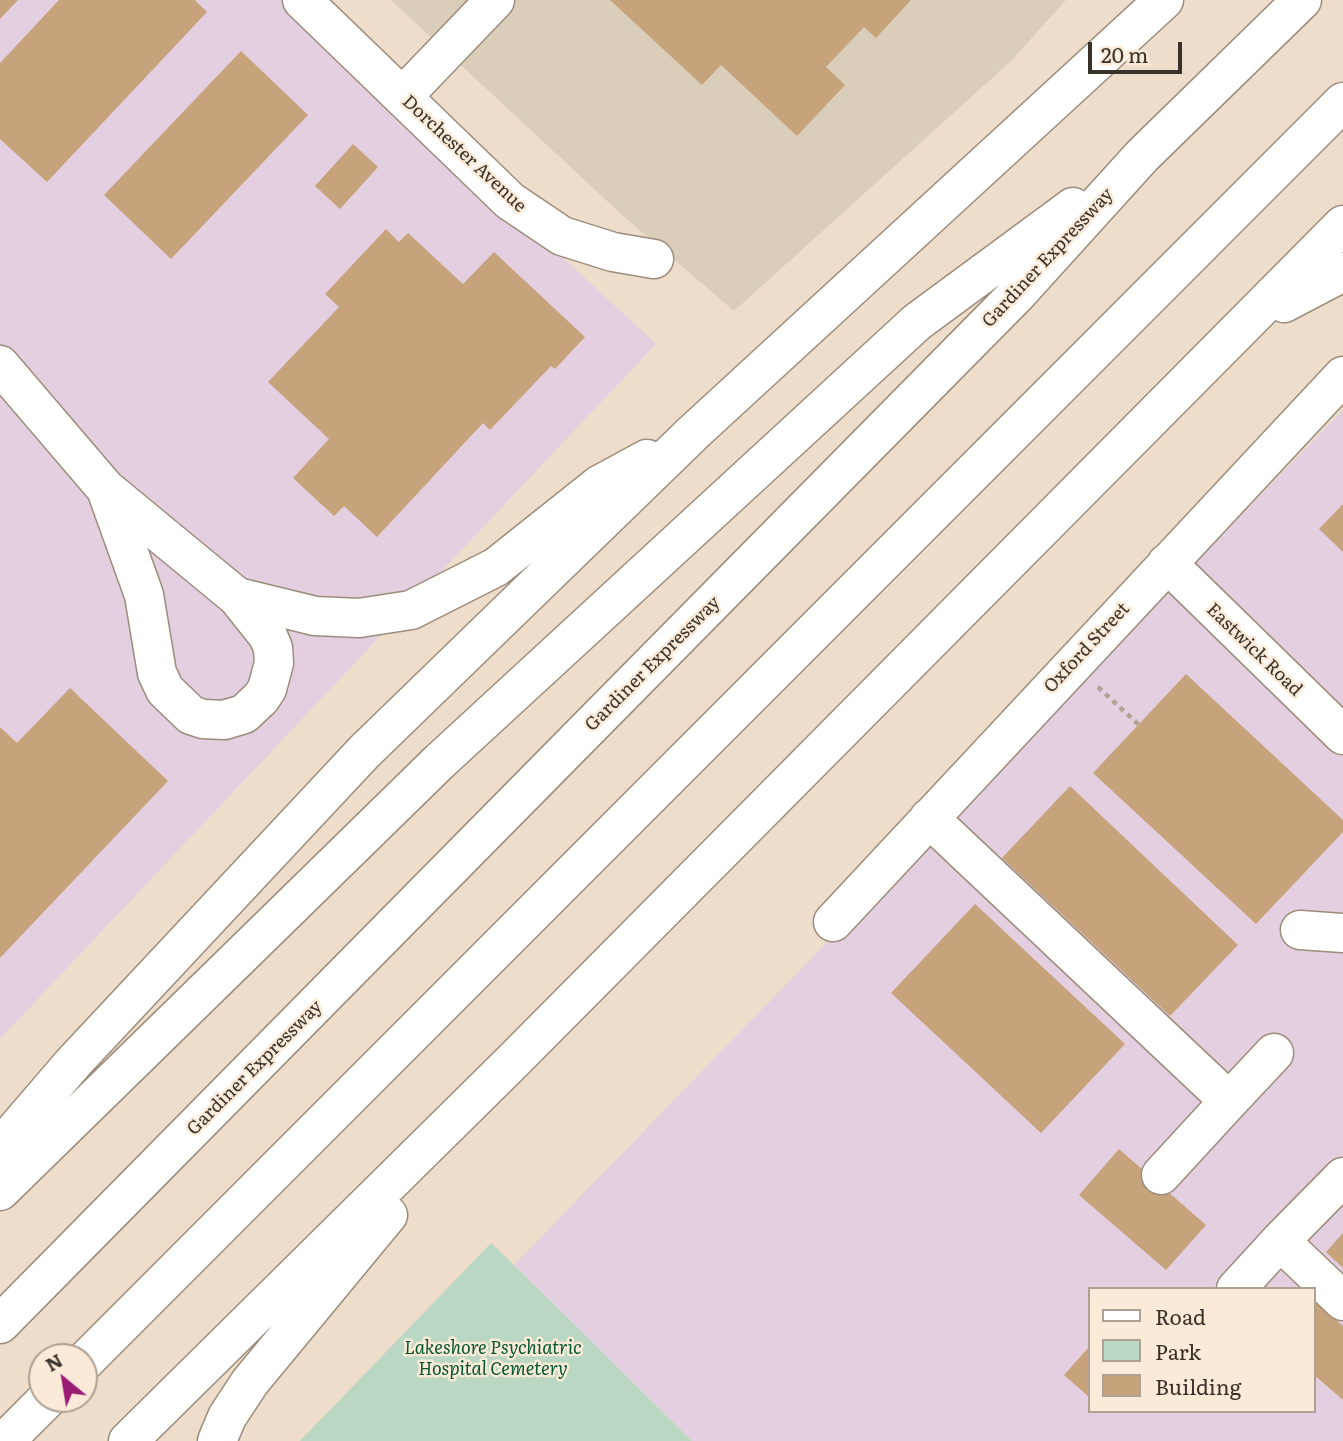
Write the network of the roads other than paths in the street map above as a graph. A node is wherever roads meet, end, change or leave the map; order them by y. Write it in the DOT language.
graph roads {
  1 [pos="302,0"];
  2 [pos="495,0"];
  3 [pos="1146,0"];
  4 [pos="1164,0"];
  5 [pos="1301,0"];
  6 [pos="1100,58"];
  7 [pos="402,97"];
  8 [pos="1343,102"];
  9 [pos="1142,156"];
  10 [pos="1343,225"];
  11 [pos="654,259"];
  12 [pos="1343,272"];
  13 [pos="1245,324"];
  14 [pos="0,365"];
  15 [pos="1343,376"];
  16 [pos="694,432"];
  17 [pos="106,489"];
  18 [pos="1167,563"];
  19 [pos="237,597"];
  20 [pos="1343,735"];
  21 [pos="929,818"];
  22 [pos="833,922"];
  23 [pos="1300,930"];
  24 [pos="1343,933"];
  25 [pos="1274,1053"];
  26 [pos="513,1061"];
  27 [pos="1229,1101"];
  28 [pos="0,1148"];
  29 [pos="1161,1175"];
  30 [pos="1343,1177"];
  31 [pos="0,1191"];
  32 [pos="1280,1241"];
  33 [pos="1238,1287"];
  34 [pos="1343,1301"];
  35 [pos="0,1324"];
  36 [pos="98,1348"];
  37 [pos="33,1413"];
  38 [pos="5,1441"];
  39 [pos="128,1441"];
  40 [pos="216,1441"];
  1 -- 7 [label="main road, Dorchester Avenue"];
  2 -- 7 [label="main road"];
  3 -- 6 [label="main road"];
  4 -- 6 [label="main road"];
  5 -- 9 [label="main road, Gardiner Expressway"];
  6 -- 16 [label="main road"];
  7 -- 11 [label="main road, Dorchester Avenue"];
  8 -- 36 [label="main road"];
  9 -- 31 [label="main road"];
  9 -- 35 [label="main road, Gardiner Expressway"];
  10 -- 13 [label="main road"];
  12 -- 13 [label="main road"];
  13 -- 26 [label="main road"];
  14 -- 17 [label="main road"];
  15 -- 18 [label="main road, Oxford Street"];
  16 -- 19 [label="main road"];
  16 -- 28 [label="main road"];
  17 -- 19 [label="main road"];
  17 -- 19 [label="main road"];
  18 -- 20 [label="main road, Eastwick Road"];
  18 -- 21 [label="main road, Oxford Street"];
  21 -- 22 [label="main road, Oxford Street"];
  21 -- 27 [label="main road"];
  23 -- 24 [label="main road"];
  25 -- 27 [label="main road"];
  26 -- 39 [label="main road"];
  26 -- 40 [label="main road"];
  27 -- 29 [label="main road"];
  30 -- 32 [label="main road"];
  32 -- 33 [label="main road"];
  32 -- 34 [label="main road"];
  37 -- 38 [label="main road"];
}
